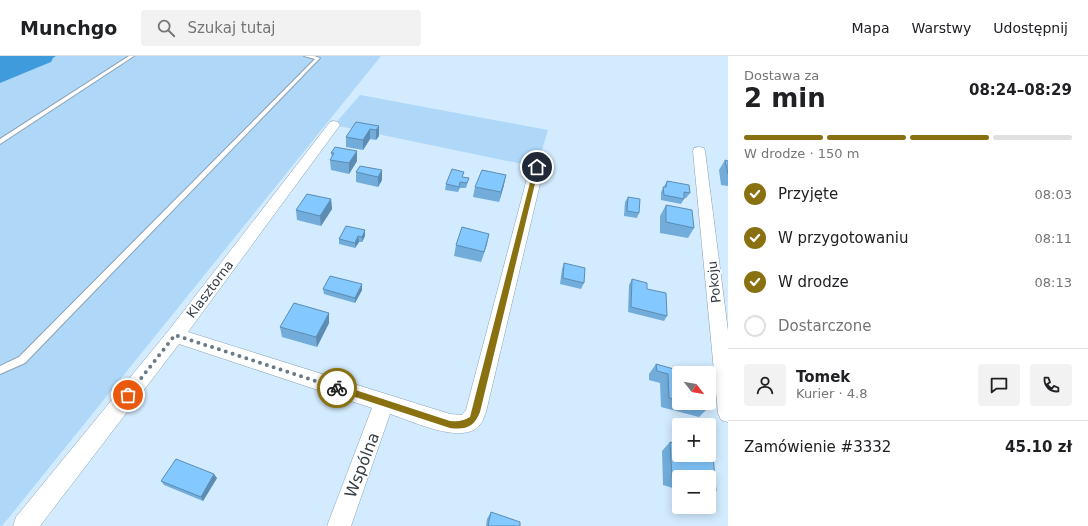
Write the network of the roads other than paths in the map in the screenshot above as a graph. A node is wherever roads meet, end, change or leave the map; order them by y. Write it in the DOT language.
graph roads {
  1 [pos="132,56"];
  2 [pos="306,56"];
  3 [pos="334,126"];
  4 [pos="0,142"];
  5 [pos="699,151"];
  6 [pos="537,167"];
  7 [pos="175,335"];
  8 [pos="0,370"];
  9 [pos="384,403"];
  10 [pos="728,413"];
  11 [pos="25,526"];
  12 [pos="338,526"];
  1 -- 4 [label="lane"];
  2 -- 8 [label="lane"];
  3 -- 7 [label="street, Klasztorna"];
  5 -- 10 [label="street, Pokoju"];
  6 -- 9 [label="street"];
  7 -- 9 [label="street"];
  7 -- 11 [label="street, Klasztorna"];
  9 -- 12 [label="street, Wspólna"];
}
